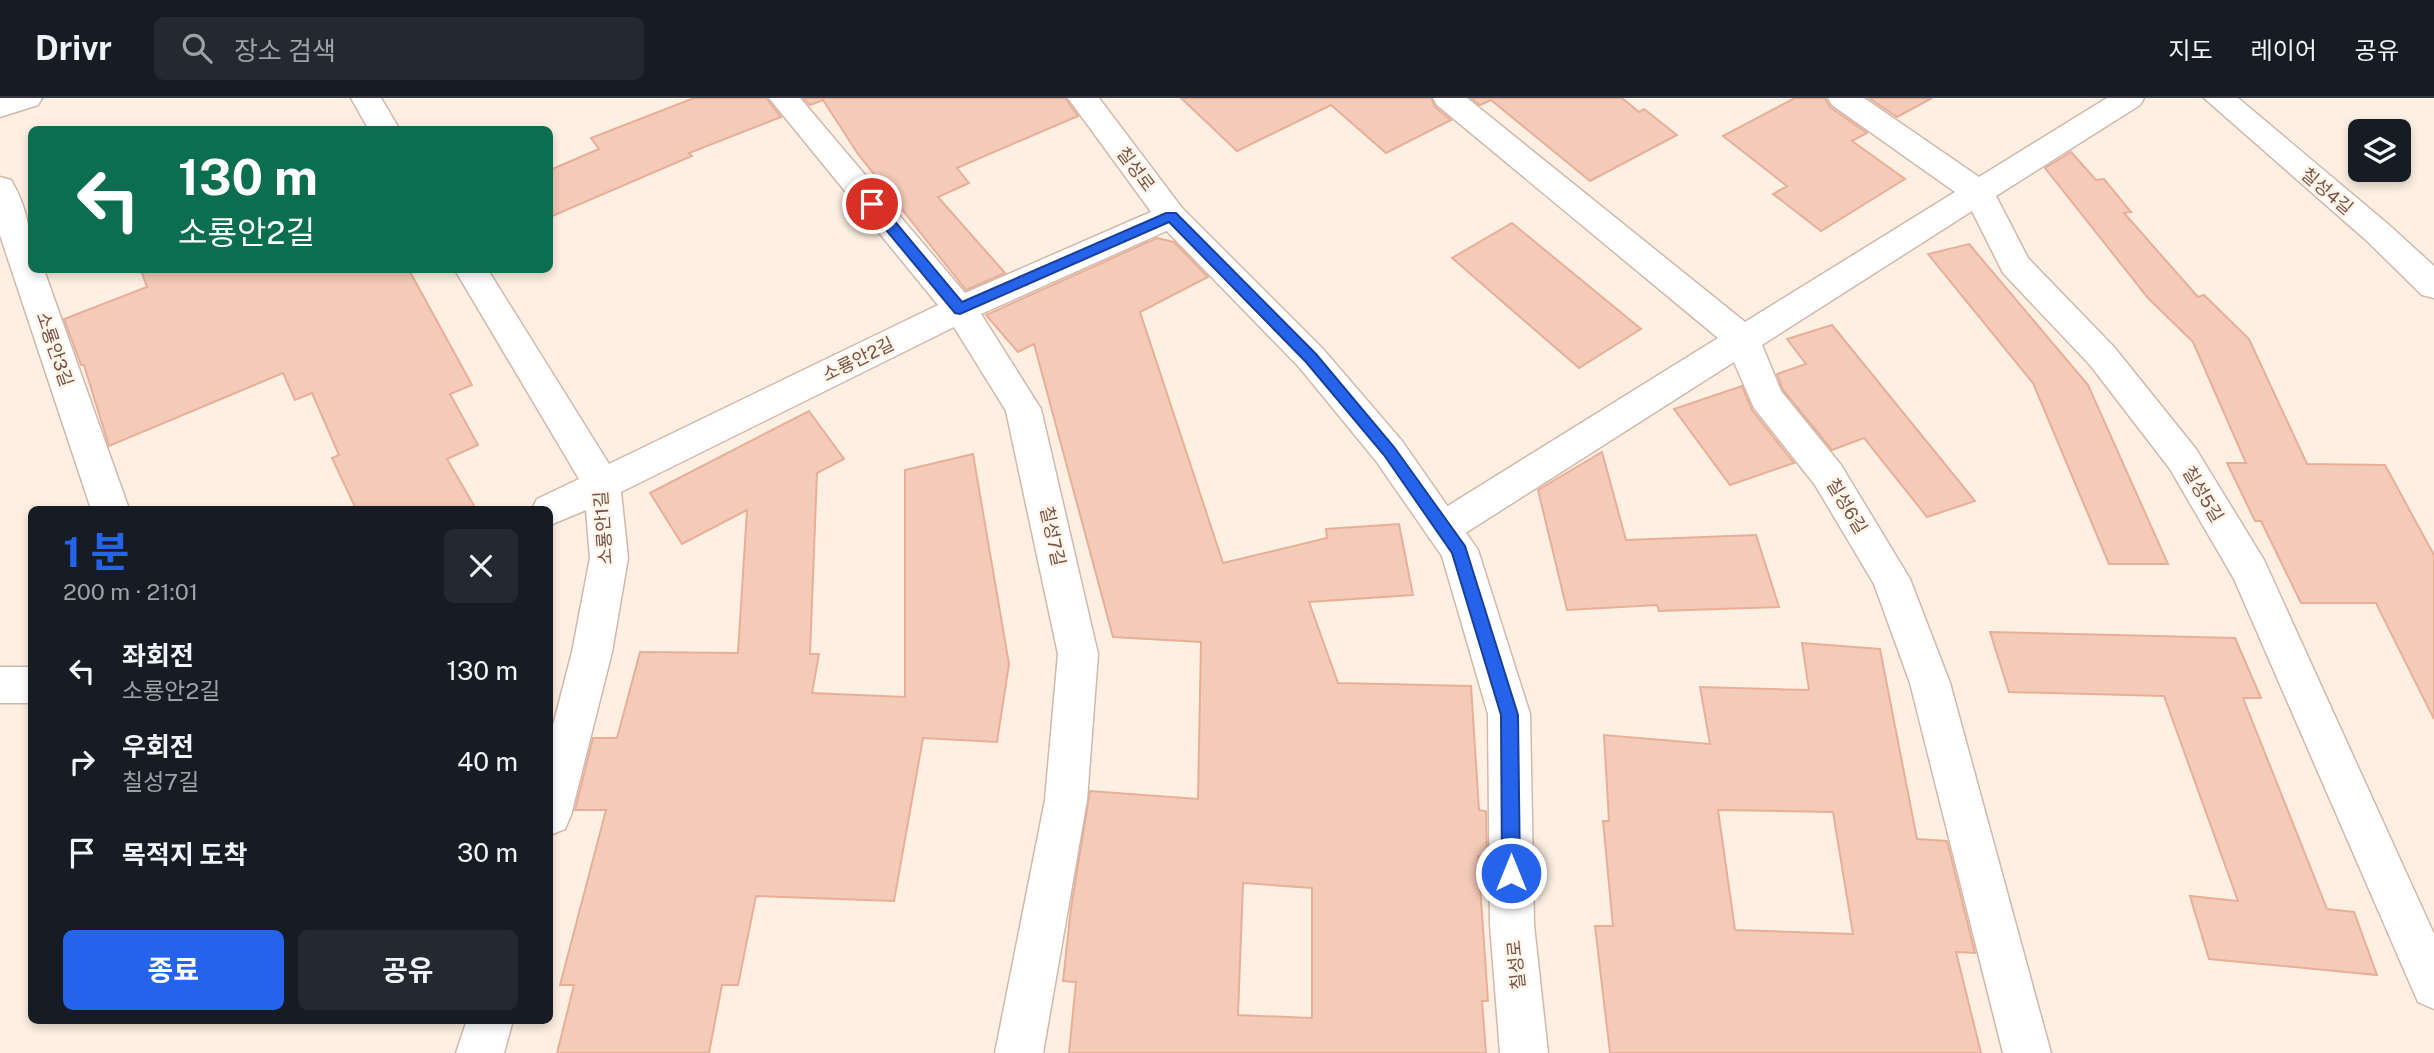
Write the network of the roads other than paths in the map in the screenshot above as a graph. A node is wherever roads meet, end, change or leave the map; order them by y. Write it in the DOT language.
graph roads {
  1 [pos="27,98"];
  2 [pos="366,98"];
  3 [pos="784,98"];
  4 [pos="1083,98"];
  5 [pos="1448,98"];
  6 [pos="1843,98"];
  7 [pos="2129,98"];
  8 [pos="2219,98"];
  9 [pos="0,107"];
  10 [pos="383,126"];
  11 [pos="0,188"];
  12 [pos="1979,193"];
  13 [pos="1171,216"];
  14 [pos="28,270"];
  15 [pos="29,273"];
  16 [pos="473,273"];
  17 [pos="2434,286"];
  18 [pos="960,309"];
  19 [pos="1742,338"];
  20 [pos="602,485"];
  21 [pos="109,506"];
  22 [pos="553,509"];
  23 [pos="1443,528"];
  24 [pos="0,685"];
  25 [pos="28,685"];
  26 [pos="553,803"];
  27 [pos="2434,986"];
  28 [pos="489,1024"];
  29 [pos="480,1053"];
  30 [pos="1019,1053"];
  31 [pos="1524,1053"];
  32 [pos="2027,1053"];
  1 -- 9 [label="street"];
  2 -- 10 [label="street"];
  3 -- 18 [label="street, 칠성7길"];
  4 -- 13 [label="street, 칠성로"];
  5 -- 19 [label="street, 칠성6길"];
  6 -- 12 [label="street, 칠성5길"];
  7 -- 12 [label="street"];
  8 -- 17 [label="street, 칠성4길"];
  11 -- 14 [label="street, 소룡안3길"];
  12 -- 19 [label="street"];
  12 -- 27 [label="street, 칠성5길"];
  13 -- 18 [label="street, 소룡안2길"];
  13 -- 23 [label="street, 칠성로"];
  15 -- 21 [label="street, 소룡안3길"];
  16 -- 20 [label="street, 소룡안1길"];
  18 -- 20 [label="street, 소룡안2길"];
  18 -- 30 [label="street, 칠성7길"];
  19 -- 23 [label="street"];
  19 -- 32 [label="street, 칠성6길"];
  20 -- 22 [label="street, 소룡안2길"];
  20 -- 26 [label="street, 소룡안1길"];
  23 -- 31 [label="street, 칠성로"];
  24 -- 25 [label="street"];
  28 -- 29 [label="street"];
}
